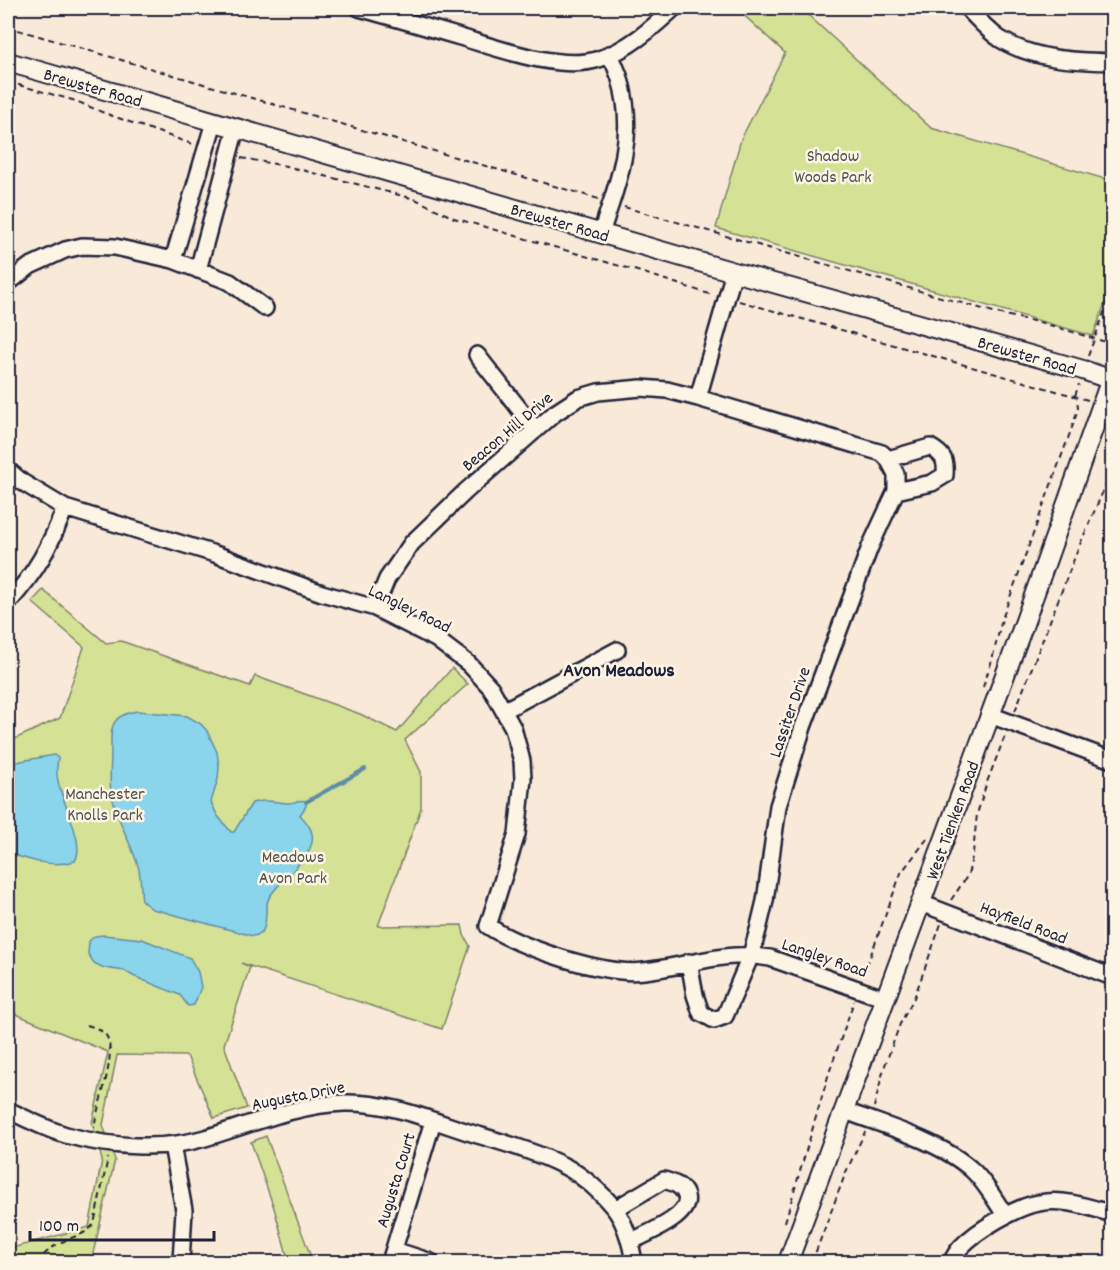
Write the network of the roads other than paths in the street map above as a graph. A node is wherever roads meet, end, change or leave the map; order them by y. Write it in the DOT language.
graph roads {
  1 [pos="358,8"];
  2 [pos="674,8"];
  3 [pos="967,8"];
  4 [pos="609,54"];
  5 [pos="8,62"];
  6 [pos="1113,62"];
  7 [pos="214,122"];
  8 [pos="236,128"];
  9 [pos="191,199"];
  10 [pos="215,206"];
  11 [pos="601,234"];
  12 [pos="173,260"];
  13 [pos="198,270"];
  14 [pos="734,272"];
  15 [pos="8,283"];
  16 [pos="265,308"];
  17 [pos="477,355"];
  18 [pos="1112,378"];
  19 [pos="698,398"];
  20 [pos="536,430"];
  21 [pos="888,459"];
  22 [pos="8,470"];
  23 [pos="896,491"];
  24 [pos="65,508"];
  25 [pos="8,603"];
  26 [pos="375,608"];
  27 [pos="616,650"];
  28 [pos="505,710"];
  29 [pos="990,715"];
  30 [pos="1113,760"];
  31 [pos="921,903"];
  32 [pos="751,955"];
  33 [pos="689,962"];
  34 [pos="1113,976"];
  35 [pos="886,999"];
  36 [pos="8,1110"];
  37 [pos="845,1111"];
  38 [pos="433,1121"];
  39 [pos="172,1145"];
  40 [pos="615,1209"];
  41 [pos="1113,1214"];
  42 [pos="1005,1215"];
  43 [pos="630,1242"];
  44 [pos="392,1256"];
  45 [pos="781,1258"];
  46 [pos="181,1263"];
  47 [pos="431,1263"];
  48 [pos="634,1263"];
  49 [pos="951,1263"];
  1 -- 4 [label="street"];
  2 -- 4 [label="street"];
  3 -- 6 [label="street"];
  4 -- 11 [label="street"];
  5 -- 7 [label="street, Brewster Road"];
  7 -- 8 [label="street, Brewster Road"];
  7 -- 9 [label="street"];
  8 -- 10 [label="street"];
  8 -- 11 [label="street, Brewster Road"];
  9 -- 10 [label="street"];
  9 -- 12 [label="street"];
  10 -- 13 [label="street"];
  11 -- 14 [label="street, Brewster Road"];
  12 -- 13 [label="street"];
  12 -- 15 [label="street"];
  13 -- 16 [label="street"];
  14 -- 18 [label="street, Brewster Road"];
  14 -- 19 [label="street"];
  17 -- 20 [label="street"];
  18 -- 29 [label="street, West Tienken Road"];
  19 -- 20 [label="street, Beacon Hill Drive"];
  19 -- 21 [label="street"];
  20 -- 26 [label="street, Beacon Hill Drive"];
  21 -- 23 [label="street"];
  21 -- 23 [label="street"];
  22 -- 24 [label="street, Langley Road"];
  23 -- 32 [label="street, Lassiter Drive"];
  24 -- 25 [label="street"];
  24 -- 26 [label="street, Langley Road"];
  26 -- 28 [label="street, Langley Road"];
  27 -- 28 [label="street"];
  28 -- 33 [label="street, Langley Road"];
  29 -- 30 [label="street"];
  29 -- 31 [label="street, West Tienken Road"];
  31 -- 34 [label="street, Hayfield Road"];
  31 -- 35 [label="street, West Tienken Road"];
  32 -- 33 [label="street, Langley Road"];
  32 -- 33 [label="street"];
  32 -- 35 [label="street, Langley Road"];
  35 -- 37 [label="street, West Tienken Road"];
  36 -- 39 [label="street, Augusta Drive"];
  37 -- 42 [label="street"];
  37 -- 45 [label="street, West Tienken Road"];
  38 -- 39 [label="street, Augusta Drive"];
  38 -- 40 [label="street, Augusta Drive"];
  38 -- 44 [label="street, Augusta Court"];
  39 -- 46 [label="street"];
  40 -- 43 [label="street, Augusta Drive"];
  40 -- 43 [label="street"];
  41 -- 42 [label="street"];
  42 -- 49 [label="street"];
  43 -- 48 [label="street, Augusta Drive"];
  44 -- 47 [label="street, Augusta Court"];
}
